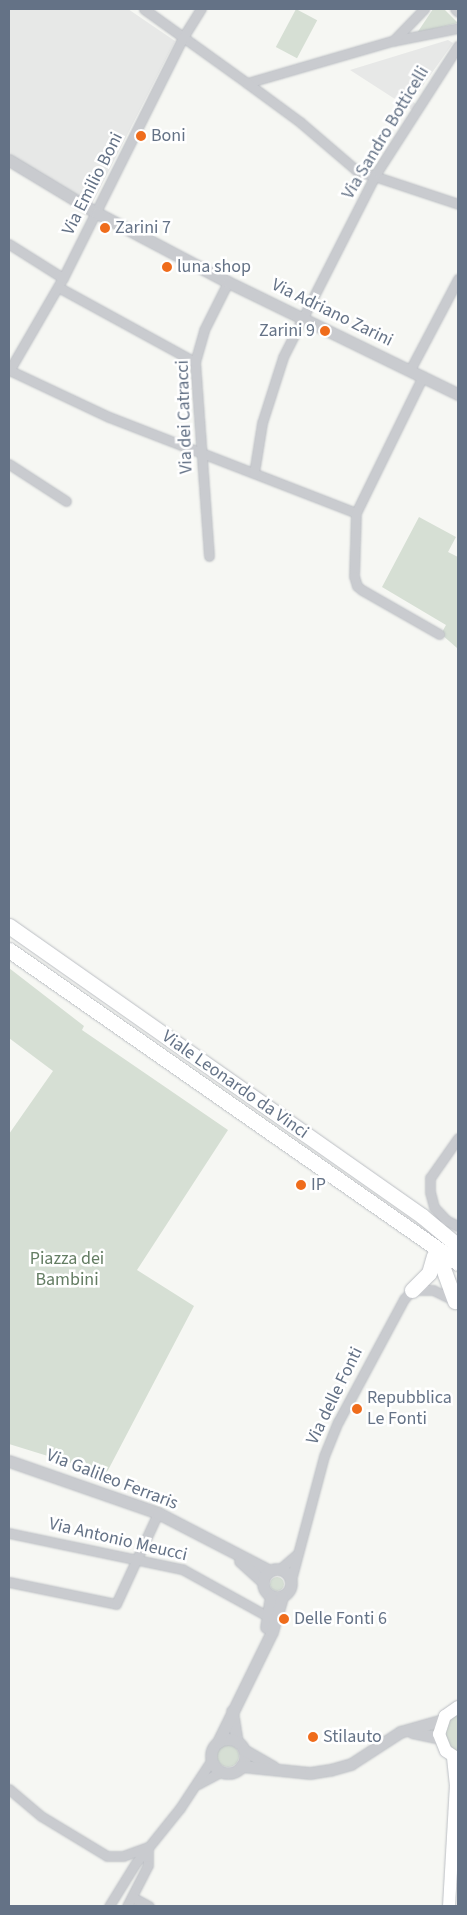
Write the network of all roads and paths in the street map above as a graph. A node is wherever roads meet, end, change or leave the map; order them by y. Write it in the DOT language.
graph roads {
  1 [pos="144,9"];
  2 [pos="201,9"];
  3 [pos="424,9"];
  4 [pos="455,9"];
  5 [pos="458,12"];
  6 [pos="458,28"];
  7 [pos="182,39"];
  8 [pos="392,41"];
  9 [pos="458,46"];
  10 [pos="247,83"];
  11 [pos="9,160"];
  12 [pos="374,178"];
  13 [pos="458,204"];
  14 [pos="97,214"];
  15 [pos="9,244"];
  16 [pos="63,278"];
  17 [pos="458,279"];
  18 [pos="228,282"];
  19 [pos="58,287"];
  20 [pos="303,320"];
  21 [pos="195,362"];
  22 [pos="9,370"];
  23 [pos="410,370"];
  24 [pos="423,376"];
  25 [pos="458,394"];
  26 [pos="201,452"];
  27 [pos="9,464"];
  28 [pos="254,473"];
  29 [pos="66,502"];
  30 [pos="356,513"];
  31 [pos="209,556"];
  32 [pos="439,634"];
  33 [pos="9,926"];
  34 [pos="9,950"];
  35 [pos="458,1138"];
  36 [pos="422,1216"];
  37 [pos="458,1226"];
  38 [pos="458,1239"];
  39 [pos="458,1246"];
  40 [pos="433,1253"];
  41 [pos="458,1263"];
  42 [pos="458,1273"];
  43 [pos="412,1290"];
  44 [pos="456,1302"];
  45 [pos="9,1461"];
  46 [pos="158,1513"];
  47 [pos="9,1533"];
  48 [pos="227,1550"];
  49 [pos="297,1554"];
  50 [pos="139,1560"];
  51 [pos="275,1570"];
  52 [pos="291,1580"];
  53 [pos="262,1581"];
  54 [pos="9,1582"];
  55 [pos="277,1597"];
  56 [pos="269,1617"];
  57 [pos="254,1665"];
  58 [pos="458,1706"];
  59 [pos="232,1709"];
  60 [pos="442,1720"];
  61 [pos="402,1731"];
  62 [pos="440,1738"];
  63 [pos="218,1742"];
  64 [pos="240,1746"];
  65 [pos="455,1758"];
  66 [pos="211,1761"];
  67 [pos="241,1766"];
  68 [pos="277,1769"];
  69 [pos="221,1772"];
  70 [pos="194,1787"];
  71 [pos="9,1789"];
  72 [pos="148,1847"];
  73 [pos="132,1898"];
  74 [pos="109,1906"];
  75 [pos="127,1906"];
  76 [pos="149,1906"];
  77 [pos="449,1906"];
  1 -- 7 [label="street"];
  2 -- 7 [label="street, Via Emilio Boni"];
  3 -- 8 [label="street"];
  4 -- 5 [label="street"];
  6 -- 8 [label="street"];
  7 -- 10 [label="street"];
  7 -- 14 [label="street, Via Emilio Boni"];
  8 -- 10 [label="street"];
  9 -- 12 [label="street, Via Sandro Botticelli"];
  10 -- 12 [label="street"];
  11 -- 14 [label="street, Via Adriano Zarini"];
  12 -- 13 [label="street"];
  12 -- 20 [label="street, Via Sandro Botticelli"];
  14 -- 16 [label="street, Via Emilio Boni"];
  14 -- 18 [label="street, Via Adriano Zarini"];
  15 -- 16 [label="street"];
  16 -- 19 [label="street, Via Emilio Boni"];
  17 -- 23 [label="street"];
  18 -- 20 [label="street, Via Adriano Zarini"];
  18 -- 21 [label="street, Via dei Catracci"];
  19 -- 21 [label="street"];
  19 -- 22 [label="street, Via Emilio Boni"];
  20 -- 23 [label="street, Via Adriano Zarini"];
  20 -- 28 [label="street, Via Sandro Botticelli"];
  21 -- 26 [label="street, Via dei Catracci"];
  22 -- 26 [label="street"];
  23 -- 24 [label="street, Via Adriano Zarini"];
  24 -- 25 [label="street, Via Adriano Zarini"];
  24 -- 30 [label="street"];
  26 -- 28 [label="street"];
  26 -- 31 [label="street, Via dei Catracci"];
  27 -- 29 [label="street"];
  28 -- 30 [label="street"];
  30 -- 32 [label="street"];
  33 -- 36 [label="highway, Viale Leonardo da Vinci"];
  34 -- 40 [label="highway, Viale Leonardo da Vinci"];
  35 -- 37 [label="street"];
  36 -- 38 [label="highway"];
  36 -- 39 [label="highway, Viale Leonardo da Vinci"];
  40 -- 41 [label="highway, Viale Leonardo da Vinci"];
  40 -- 42 [label="highway"];
  40 -- 43 [label="highway"];
  40 -- 44 [label="highway"];
  43 -- 44 [label="street"];
  43 -- 49 [label="street, Via delle Fonti"];
  45 -- 46 [label="street, Via Galileo Ferraris"];
  46 -- 48 [label="street, Via Galileo Ferraris"];
  46 -- 50 [label="street"];
  47 -- 50 [label="street, Via Antonio Meucci"];
  48 -- 51 [label="street"];
  48 -- 53 [label="street"];
  49 -- 51 [label="street"];
  49 -- 52 [label="street, Via delle Fonti"];
  50 -- 54 [label="street"];
  50 -- 56 [label="street, Via Antonio Meucci"];
  51 -- 52 [label="street"];
  51 -- 53 [label="street"];
  52 -- 55 [label="street, Via delle Fonti"];
  53 -- 55 [label="street"];
  55 -- 56 [label="street"];
  55 -- 57 [label="street"];
  56 -- 57 [label="street"];
  57 -- 59 [label="street"];
  58 -- 60 [label="main road"];
  59 -- 63 [label="street"];
  59 -- 64 [label="street"];
  60 -- 61 [label="street"];
  60 -- 62 [label="main road"];
  61 -- 62 [label="street"];
  61 -- 68 [label="street"];
  62 -- 65 [label="main road"];
  63 -- 64 [label="street"];
  63 -- 66 [label="street"];
  64 -- 67 [label="street"];
  64 -- 68 [label="street"];
  65 -- 77 [label="main road"];
  66 -- 69 [label="street"];
  66 -- 70 [label="street"];
  67 -- 68 [label="street"];
  67 -- 69 [label="street"];
  69 -- 70 [label="street"];
  70 -- 72 [label="street"];
  71 -- 72 [label="street"];
  72 -- 73 [label="street"];
  72 -- 74 [label="street"];
  73 -- 75 [label="street"];
  73 -- 76 [label="street"];
}
